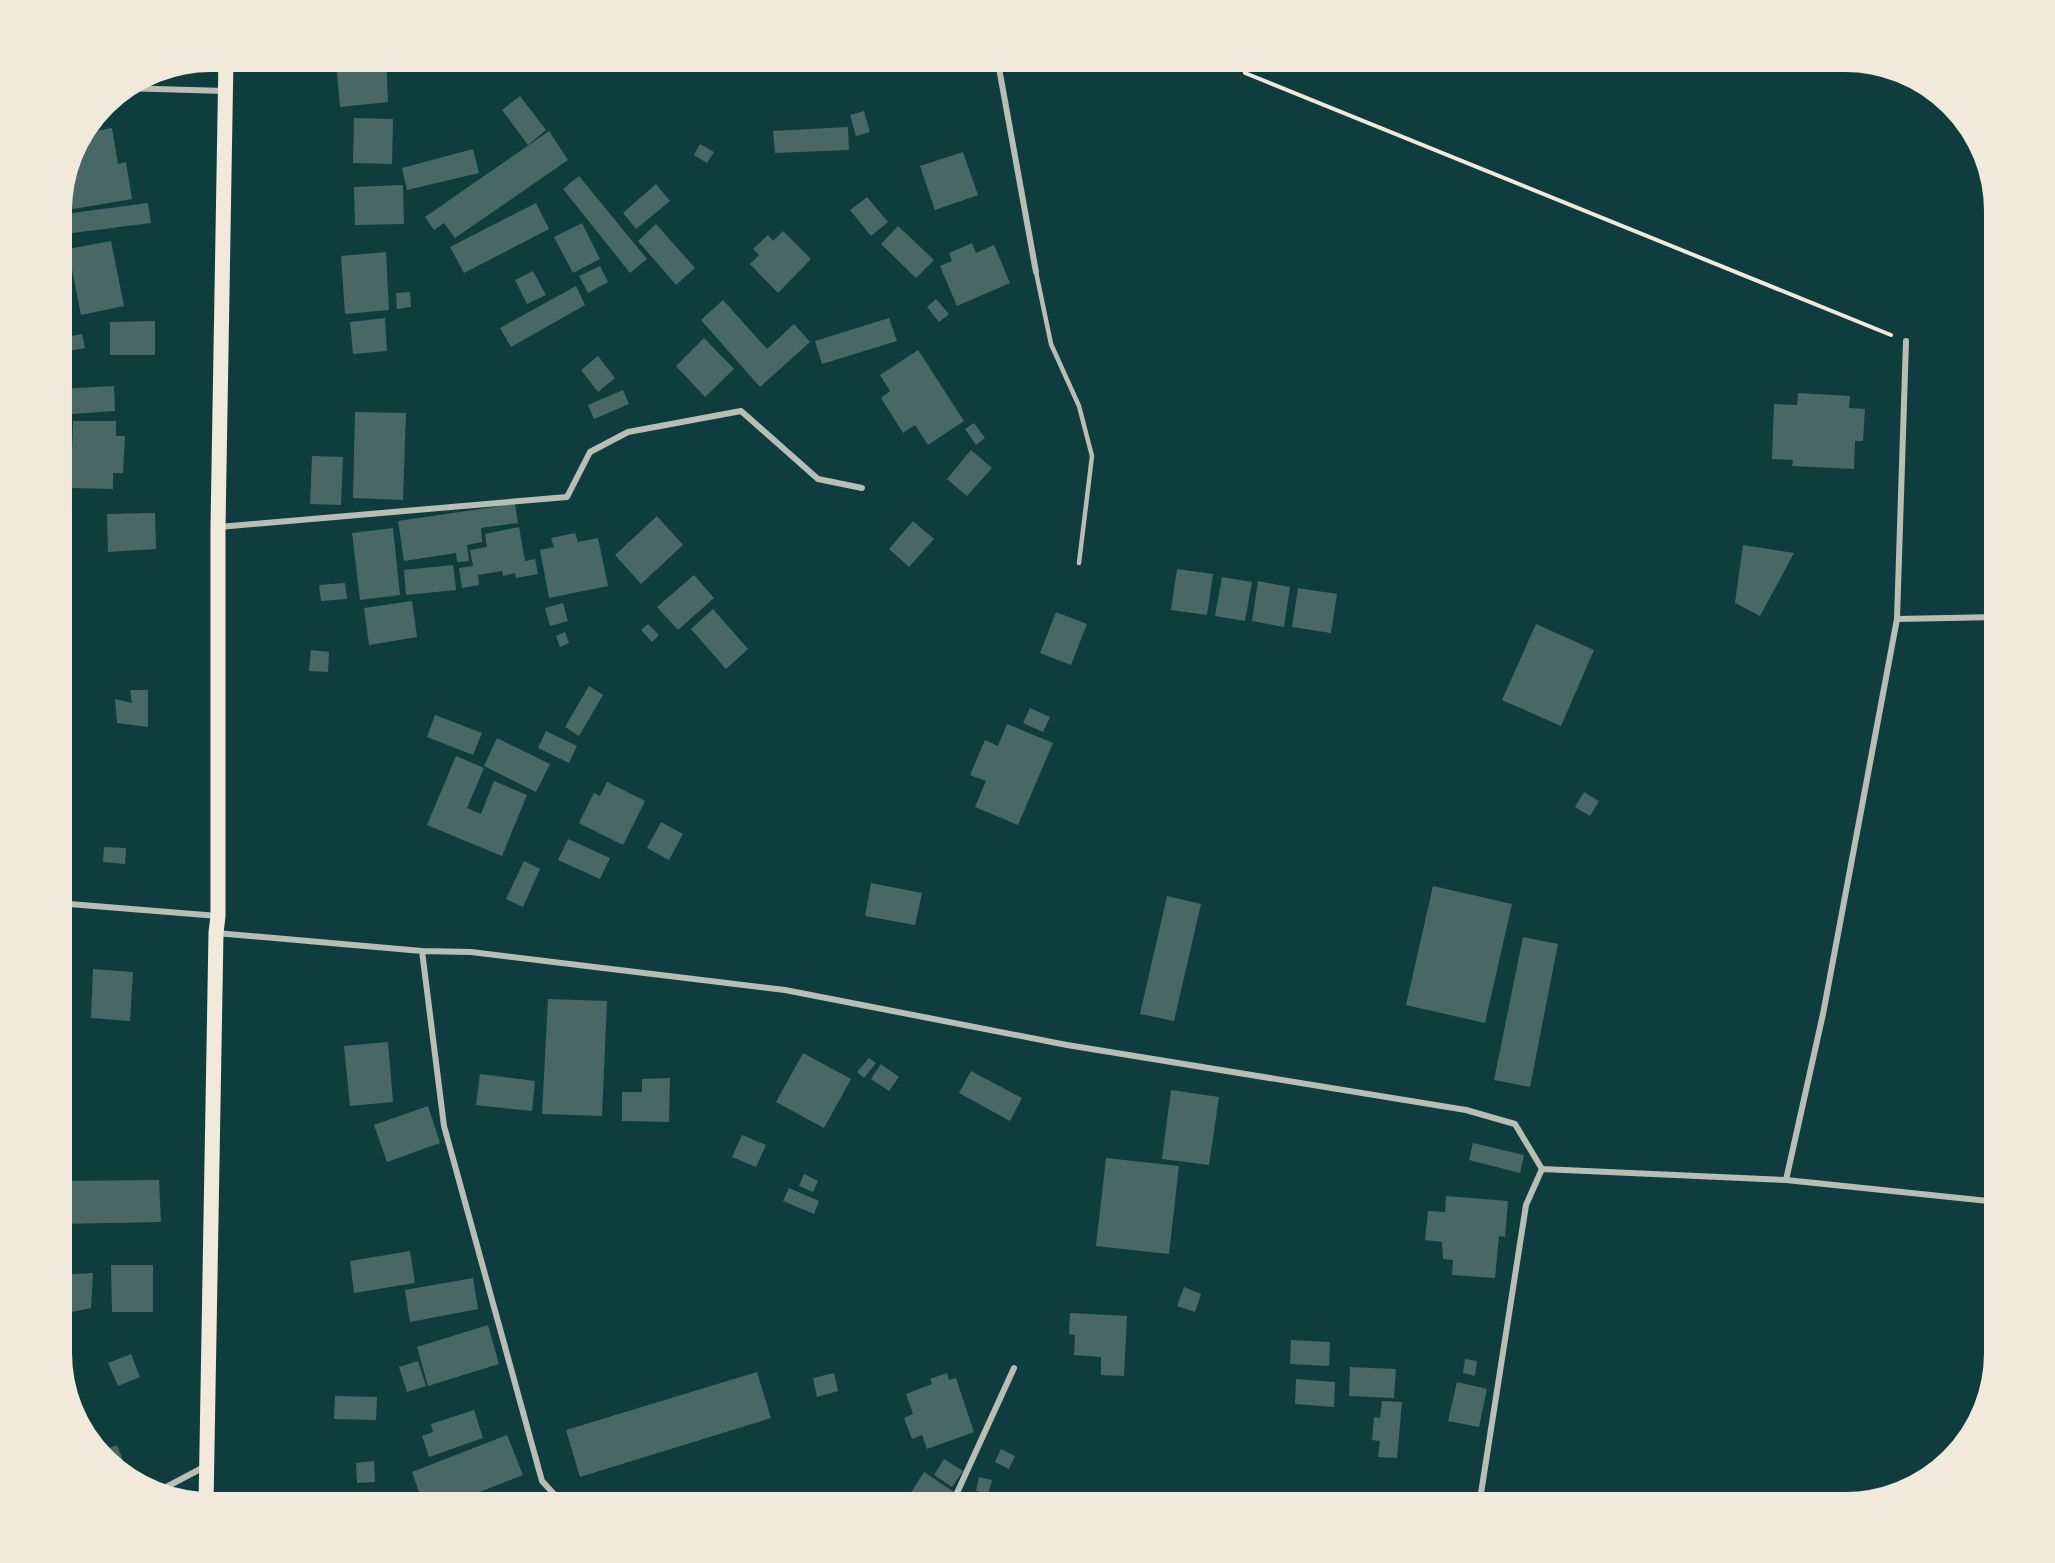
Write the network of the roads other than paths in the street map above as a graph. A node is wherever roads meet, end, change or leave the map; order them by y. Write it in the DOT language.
graph roads {
  1 [pos="226,67"];
  2 [pos="999,67"];
  3 [pos="137,88"];
  4 [pos="225,91"];
  5 [pos="1036,272"];
  6 [pos="1906,341"];
  7 [pos="862,488"];
  8 [pos="219,527"];
  9 [pos="1079,563"];
  10 [pos="1988,617"];
  11 [pos="1897,618"];
  12 [pos="68,904"];
  13 [pos="218,916"];
  14 [pos="216,933"];
  15 [pos="422,951"];
  16 [pos="1542,1169"];
  17 [pos="1786,1180"];
  18 [pos="1988,1201"];
  19 [pos="1014,1368"];
  20 [pos="207,1466"];
  21 [pos="164,1488"];
  22 [pos="206,1496"];
  23 [pos="555,1496"];
  24 [pos="956,1496"];
  25 [pos="1481,1496"];
  1 -- 4 [label="main road"];
  2 -- 5 [label="street"];
  3 -- 4 [label="street"];
  4 -- 8 [label="main road"];
  5 -- 9 [label="lane"];
  6 -- 11 [label="street"];
  7 -- 8 [label="street"];
  8 -- 13 [label="main road"];
  10 -- 11 [label="street"];
  11 -- 17 [label="street"];
  12 -- 13 [label="street"];
  13 -- 14 [label="main road"];
  14 -- 15 [label="street"];
  14 -- 20 [label="main road"];
  15 -- 16 [label="street"];
  15 -- 23 [label="street"];
  16 -- 17 [label="street"];
  16 -- 25 [label="street"];
  17 -- 18 [label="street"];
  19 -- 24 [label="street"];
  20 -- 21 [label="street"];
  20 -- 22 [label="main road"];
}
